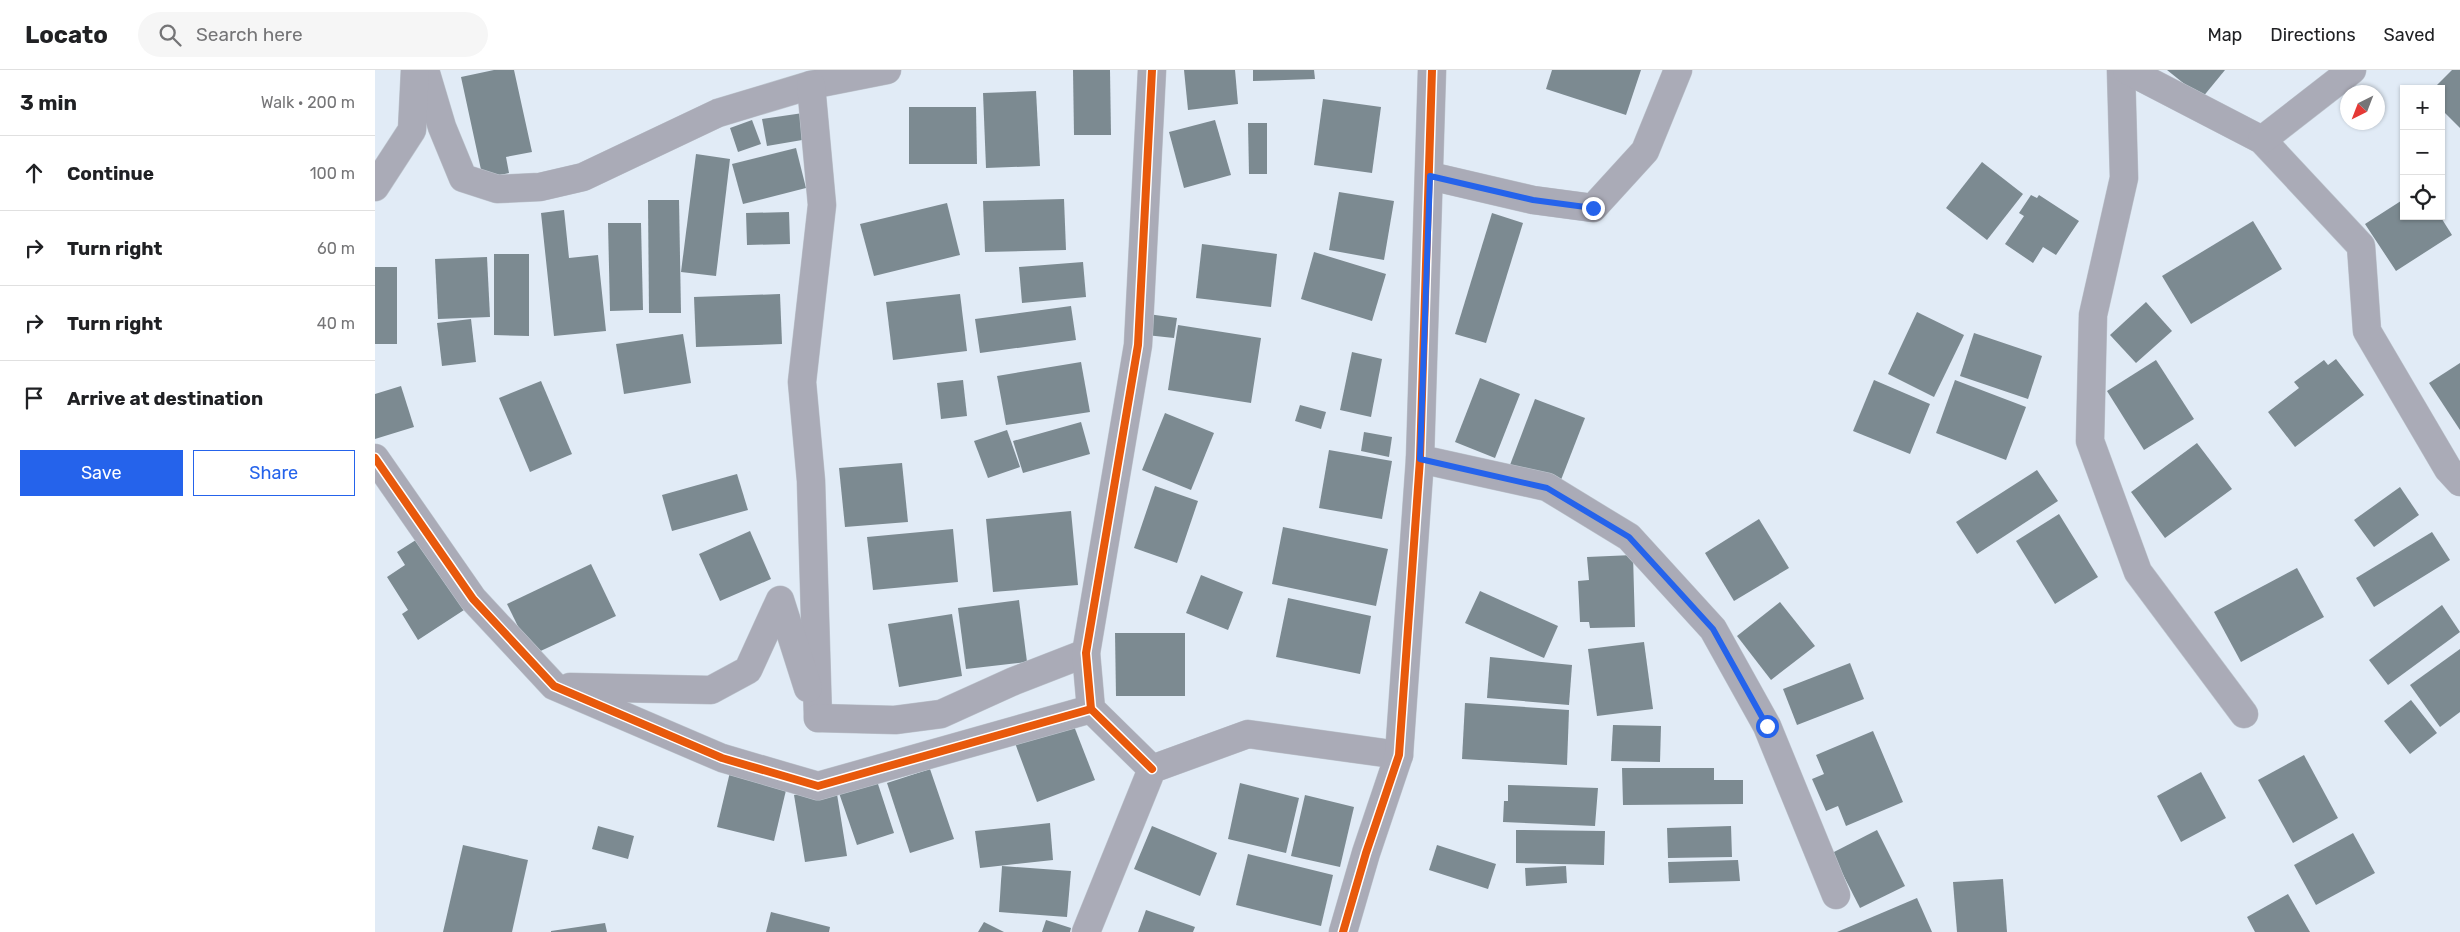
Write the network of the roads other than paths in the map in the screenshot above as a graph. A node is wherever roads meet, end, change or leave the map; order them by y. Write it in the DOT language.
graph roads {
  1 [pos="415,70"];
  2 [pos="425,70"];
  3 [pos="887,70"];
  4 [pos="1153,70"];
  5 [pos="1432,70"];
  6 [pos="1678,70"];
  7 [pos="2121,70"];
  8 [pos="2127,70"];
  9 [pos="2351,70"];
  10 [pos="811,86"];
  11 [pos="2262,140"];
  12 [pos="1430,176"];
  13 [pos="375,188"];
  14 [pos="375,458"];
  15 [pos="1420,459"];
  16 [pos="2460,482"];
  17 [pos="1086,653"];
  18 [pos="554,686"];
  19 [pos="1091,709"];
  20 [pos="2244,714"];
  21 [pos="818,718"];
  22 [pos="1399,756"];
  23 [pos="1152,769"];
  24 [pos="1836,895"];
  25 [pos="1086,932"];
  26 [pos="1343,932"];
  1 -- 13 [label="street"];
  2 -- 10 [label="street"];
  3 -- 10 [label="street"];
  4 -- 17 [label="street"];
  5 -- 12 [label="street"];
  6 -- 12 [label="street"];
  7 -- 20 [label="street"];
  8 -- 11 [label="street"];
  9 -- 11 [label="street"];
  10 -- 21 [label="street"];
  11 -- 16 [label="street"];
  12 -- 15 [label="street"];
  14 -- 18 [label="street"];
  15 -- 22 [label="street"];
  15 -- 24 [label="street"];
  17 -- 19 [label="street"];
  17 -- 21 [label="street"];
  18 -- 19 [label="street"];
  18 -- 21 [label="street"];
  19 -- 23 [label="street"];
  22 -- 23 [label="street"];
  22 -- 26 [label="street"];
  23 -- 25 [label="street"];
}
